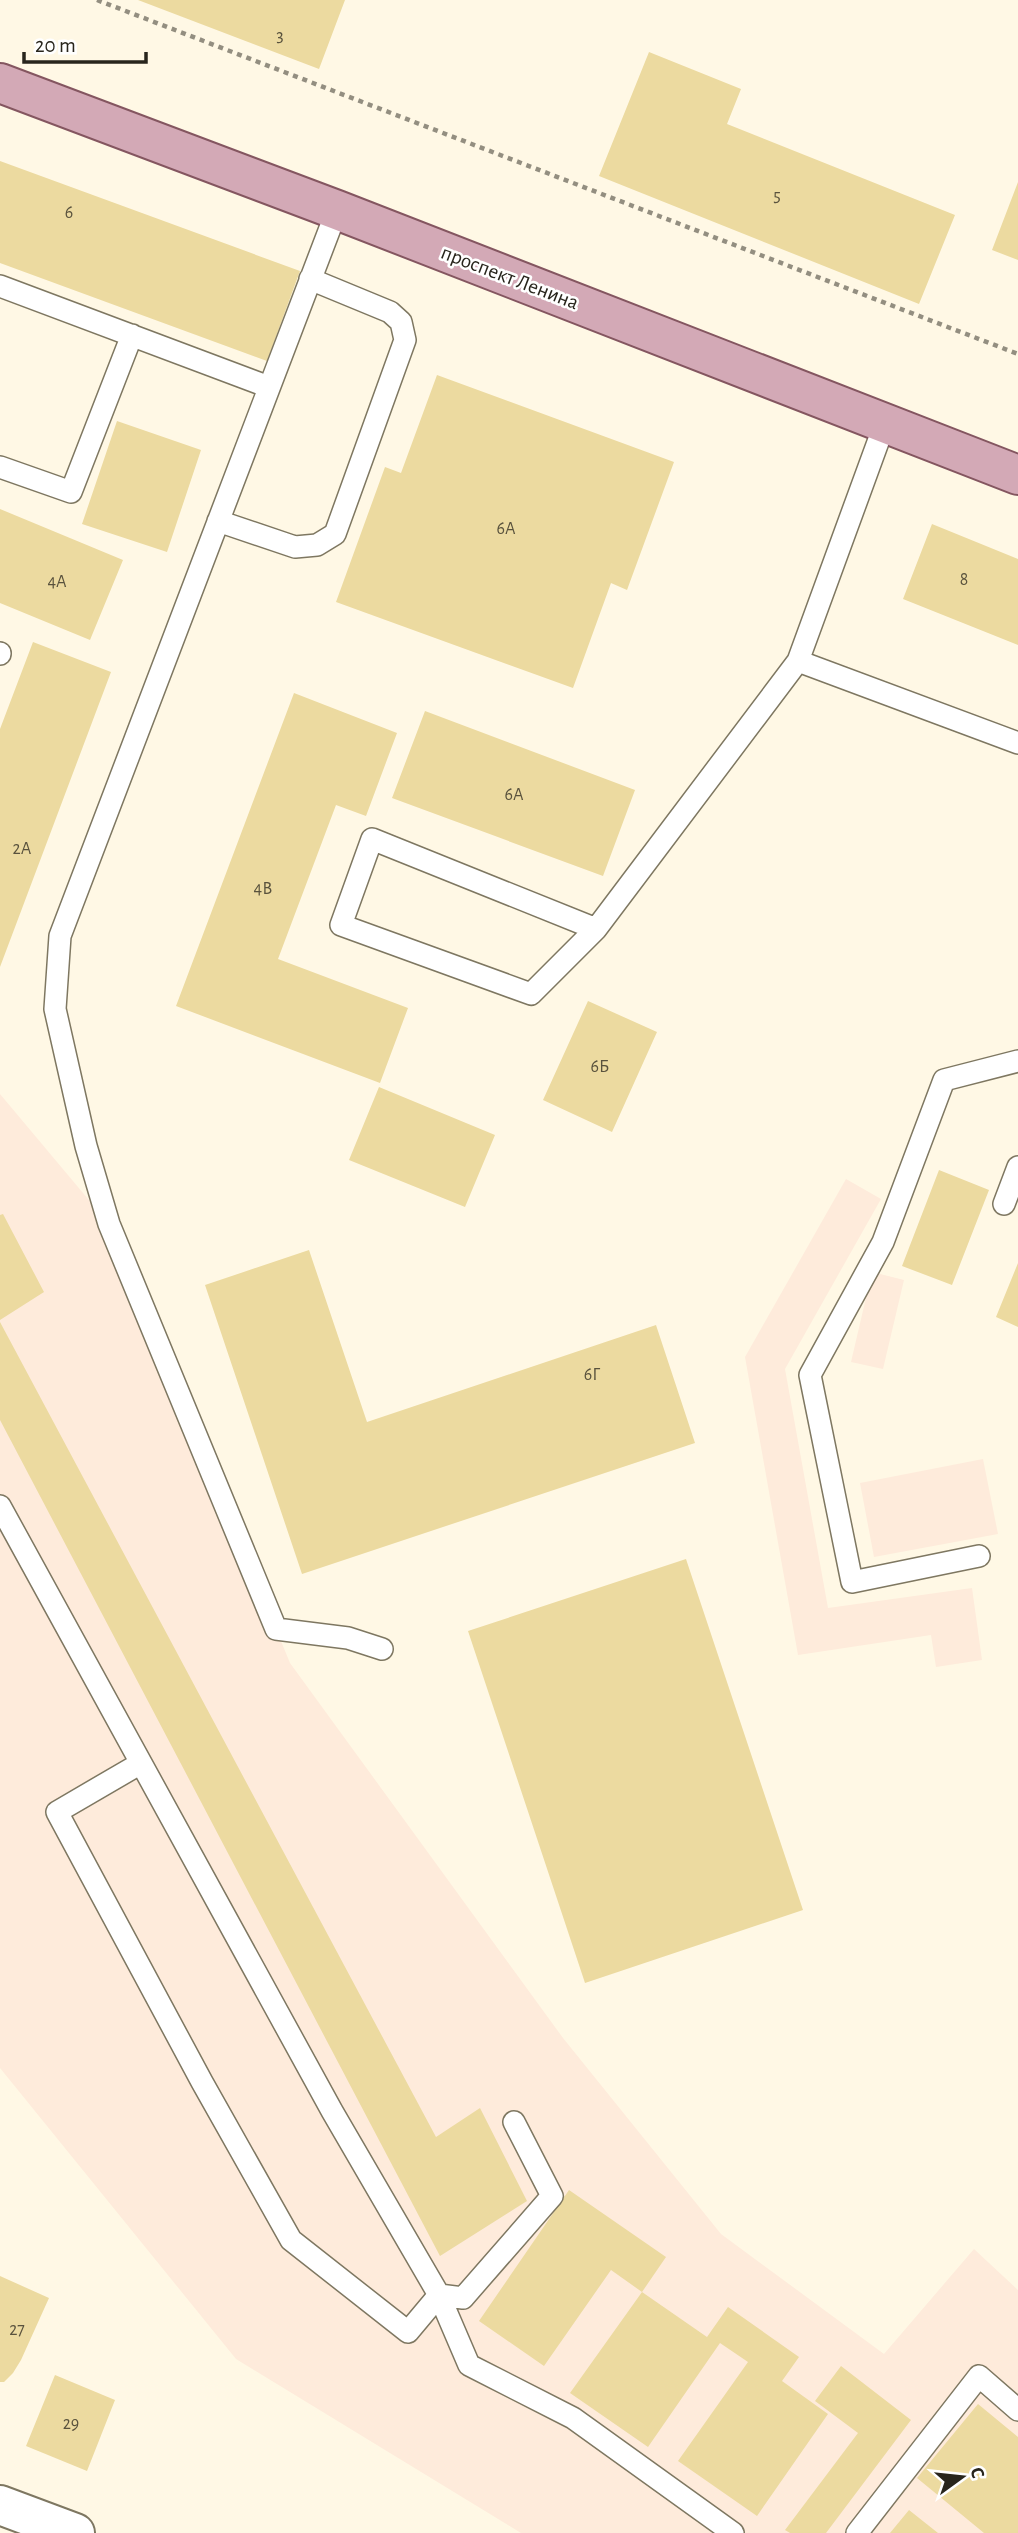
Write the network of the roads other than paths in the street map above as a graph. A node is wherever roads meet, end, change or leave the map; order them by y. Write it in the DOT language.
graph roads {
  1 [pos="0,83"];
  2 [pos="337,210"];
  3 [pos="310,279"];
  4 [pos="0,286"];
  5 [pos="132,335"];
  6 [pos="270,387"];
  7 [pos="885,423"];
  8 [pos="0,467"];
  9 [pos="1018,475"];
  10 [pos="218,521"];
  11 [pos="798,661"];
  12 [pos="1018,743"];
  13 [pos="596,929"];
  14 [pos="1018,1061"];
  15 [pos="1018,1167"];
  16 [pos="1004,1204"];
  17 [pos="0,1506"];
  18 [pos="979,1556"];
  19 [pos="382,1649"];
  20 [pos="141,1763"];
  21 [pos="514,2122"];
  22 [pos="439,2295"];
  23 [pos="1018,2410"];
  24 [pos="0,2505"];
  25 [pos="75,2533"];
  26 [pos="733,2533"];
  27 [pos="857,2533"];
  1 -- 2 [label="main road, проспект Ленина"];
  2 -- 3 [label="lane"];
  2 -- 7 [label="main road, проспект Ленина"];
  3 -- 6 [label="lane"];
  3 -- 10 [label="lane"];
  4 -- 5 [label="lane"];
  5 -- 6 [label="lane"];
  5 -- 8 [label="lane"];
  6 -- 10 [label="lane"];
  7 -- 9 [label="main road, проспект Ленина"];
  7 -- 11 [label="lane"];
  10 -- 19 [label="lane"];
  11 -- 12 [label="lane"];
  11 -- 13 [label="lane"];
  13 -- 13 [label="lane"];
  14 -- 18 [label="lane"];
  15 -- 16 [label="lane"];
  17 -- 20 [label="lane"];
  20 -- 22 [label="lane"];
  20 -- 22 [label="lane"];
  21 -- 22 [label="lane"];
  22 -- 26 [label="lane"];
  23 -- 27 [label="lane"];
  24 -- 25 [label="street"];
}
